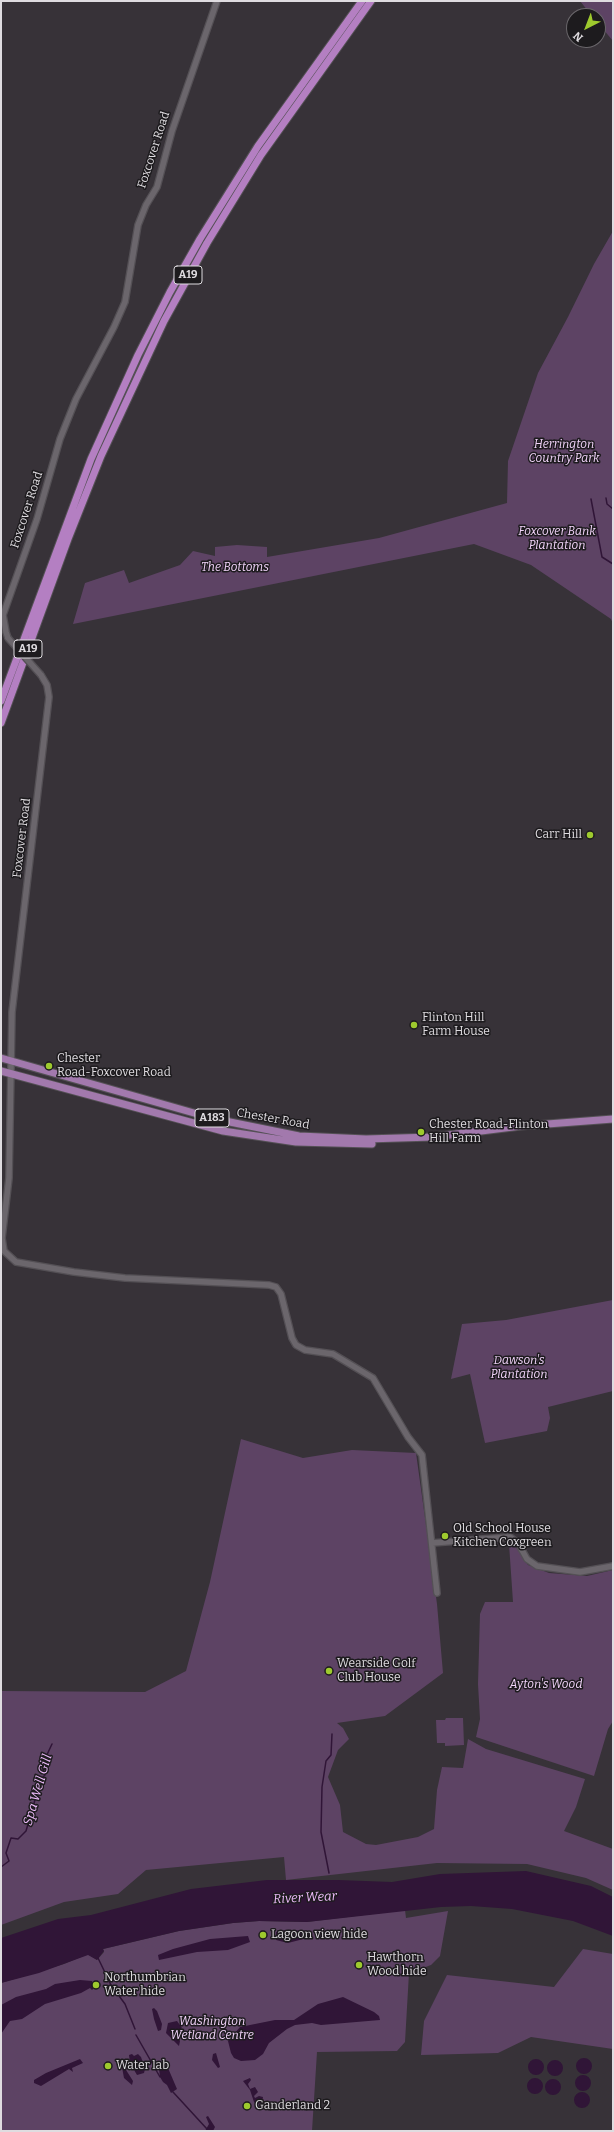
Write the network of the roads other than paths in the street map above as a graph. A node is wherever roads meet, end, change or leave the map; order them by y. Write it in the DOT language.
graph roads {
  1 [pos="217,1"];
  2 [pos="362,1"];
  3 [pos="371,1"];
  4 [pos="1,700"];
  5 [pos="1,722"];
  6 [pos="1,1058"];
  7 [pos="12,1061"];
  8 [pos="1,1071"];
  9 [pos="12,1074"];
  10 [pos="613,1119"];
  11 [pos="429,1137"];
  12 [pos="2,1251"];
  13 [pos="432,1543"];
  14 [pos="613,1566"];
  15 [pos="437,1592"];
  1 -- 7 [label="street, Foxcover Road, bridge"];
  2 -- 4 [label="highway, A19"];
  3 -- 5 [label="highway, A19"];
  6 -- 7 [label="main road, Chester Road / A183"];
  7 -- 9 [label="street, Foxcover Road"];
  7 -- 11 [label="main road, Chester Road / A183"];
  8 -- 9 [label="main road, Chester Road / A183"];
  9 -- 11 [label="main road, Chester Road / A183"];
  9 -- 12 [label="street, Foxcover Road"];
  10 -- 11 [label="main road, Chester Road / A183"];
  12 -- 13 [label="street"];
  13 -- 14 [label="street"];
  13 -- 15 [label="street"];
}
